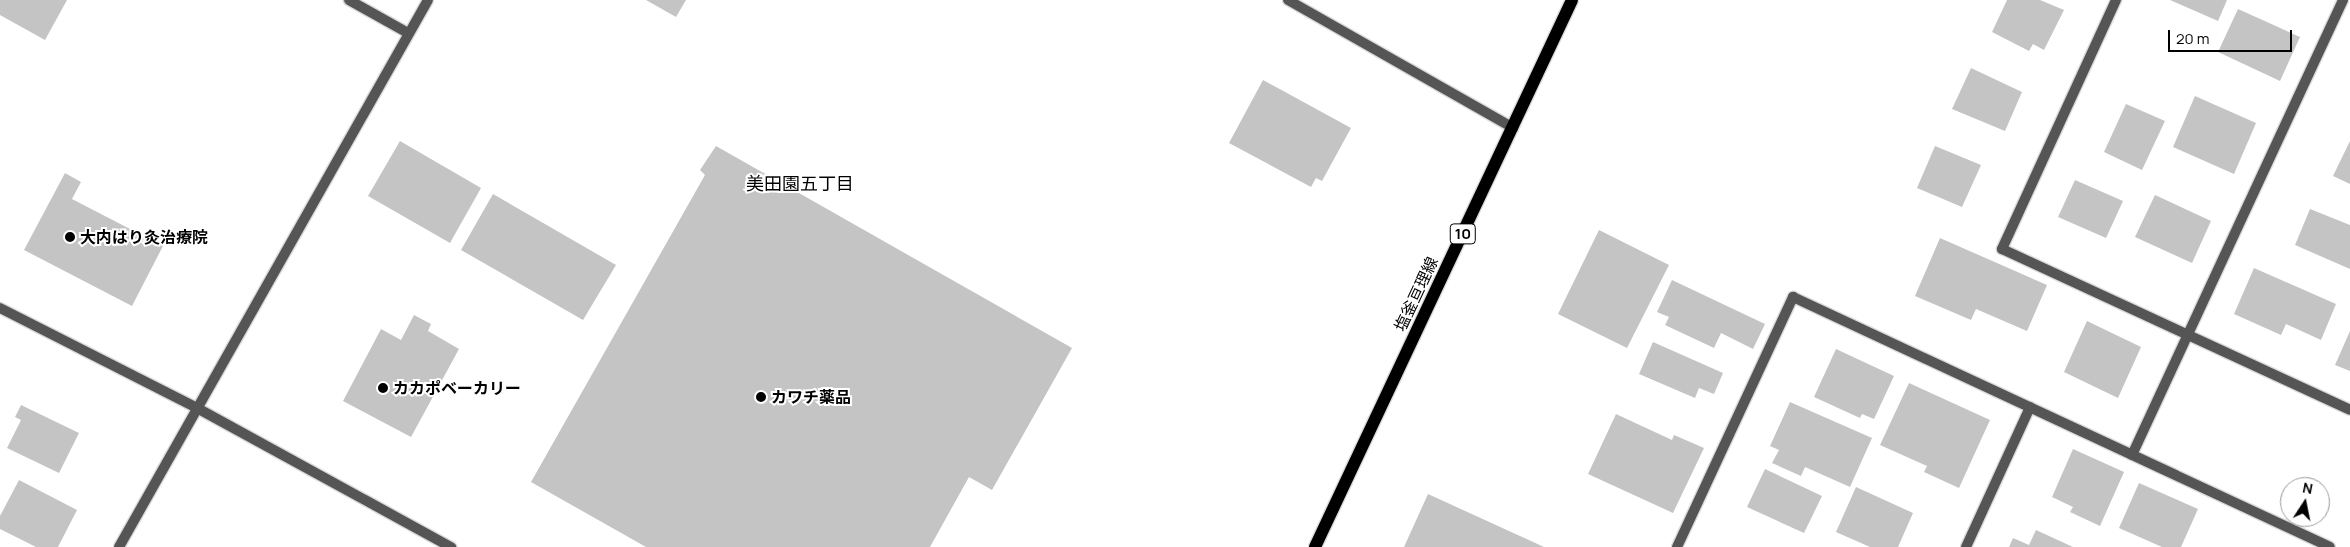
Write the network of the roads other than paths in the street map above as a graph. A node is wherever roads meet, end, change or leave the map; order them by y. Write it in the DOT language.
graph roads {
  1 [pos="349,0"];
  2 [pos="428,0"];
  3 [pos="1288,0"];
  4 [pos="1572,0"];
  5 [pos="2116,0"];
  6 [pos="2343,0"];
  7 [pos="408,33"];
  8 [pos="1513,128"];
  9 [pos="0,308"];
  10 [pos="2187,335"];
  11 [pos="2030,407"];
  12 [pos="197,408"];
  13 [pos="2350,410"];
  14 [pos="2132,455"];
  15 [pos="119,547"];
  16 [pos="452,547"];
  17 [pos="1315,547"];
  18 [pos="1676,547"];
  19 [pos="1966,547"];
  20 [pos="2330,547"];
  1 -- 7 [label="street"];
  2 -- 7 [label="street"];
  3 -- 8 [label="street"];
  4 -- 8 [label="main road, 塩釜亘理線 / 10"];
  5 -- 10 [label="street"];
  6 -- 10 [label="street"];
  7 -- 12 [label="street"];
  8 -- 17 [label="main road, 塩釜亘理線 / 10"];
  9 -- 12 [label="street"];
  10 -- 13 [label="street"];
  10 -- 14 [label="street"];
  11 -- 14 [label="street"];
  11 -- 18 [label="street"];
  11 -- 19 [label="street"];
  12 -- 15 [label="street"];
  12 -- 16 [label="street"];
  14 -- 20 [label="street"];
}
